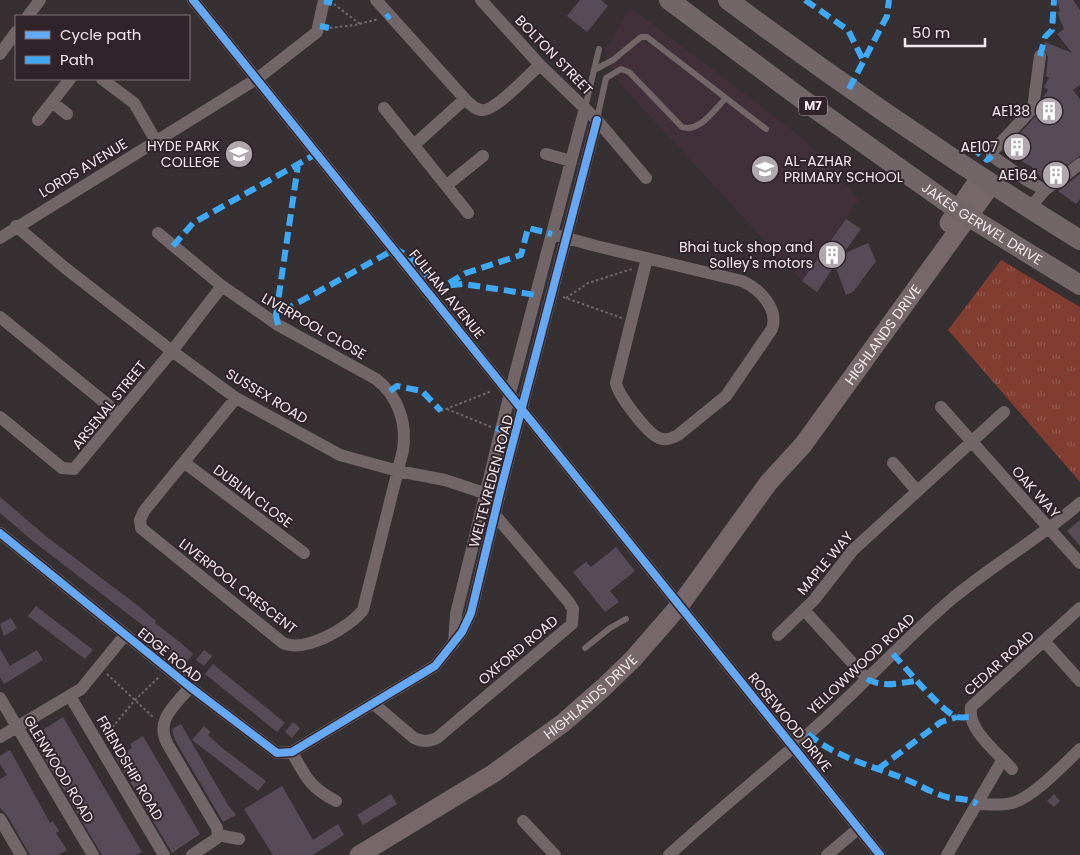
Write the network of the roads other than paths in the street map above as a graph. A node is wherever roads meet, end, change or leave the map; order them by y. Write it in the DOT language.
graph roads {
  1 [pos="193,0"];
  2 [pos="376,0"];
  3 [pos="481,0"];
  4 [pos="670,0"];
  5 [pos="728,0"];
  6 [pos="328,1"];
  7 [pos="35,2"];
  8 [pos="28,15"];
  9 [pos="15,33"];
  10 [pos="599,49"];
  11 [pos="0,54"];
  12 [pos="1040,56"];
  13 [pos="540,65"];
  14 [pos="594,70"];
  15 [pos="258,78"];
  16 [pos="69,80"];
  17 [pos="103,80"];
  18 [pos="465,99"];
  19 [pos="725,99"];
  20 [pos="52,102"];
  21 [pos="384,108"];
  22 [pos="585,108"];
  23 [pos="67,114"];
  24 [pos="38,120"];
  25 [pos="597,120"];
  26 [pos="766,129"];
  27 [pos="156,141"];
  28 [pos="415,144"];
  29 [pos="546,154"];
  30 [pos="483,156"];
  31 [pos="571,161"];
  32 [pos="1080,164"];
  33 [pos="646,178"];
  34 [pos="986,182"];
  35 [pos="446,185"];
  36 [pos="1045,190"];
  37 [pos="1029,209"];
  38 [pos="468,213"];
  39 [pos="964,214"];
  40 [pos="16,226"];
  41 [pos="158,233"];
  42 [pos="552,234"];
  43 [pos="0,238"];
  44 [pos="565,238"];
  45 [pos="1080,240"];
  46 [pos="645,264"];
  47 [pos="1080,285"];
  48 [pos="222,286"];
  49 [pos="0,317"];
  50 [pos="172,351"];
  51 [pos="510,393"];
  52 [pos="236,398"];
  53 [pos="940,408"];
  54 [pos="523,409"];
  55 [pos="1004,412"];
  56 [pos="119,414"];
  57 [pos="0,417"];
  58 [pos="971,442"];
  59 [pos="184,463"];
  60 [pos="893,463"];
  61 [pos="398,471"];
  62 [pos="769,482"];
  63 [pos="917,491"];
  64 [pos="486,494"];
  65 [pos="499,498"];
  66 [pos="1080,503"];
  67 [pos="481,511"];
  68 [pos="495,515"];
  69 [pos="1050,529"];
  70 [pos="0,533"];
  71 [pos="304,553"];
  72 [pos="1080,563"];
  73 [pos="680,605"];
  74 [pos="1080,608"];
  75 [pos="804,610"];
  76 [pos="626,619"];
  77 [pos="125,635"];
  78 [pos="778,635"];
  79 [pos="1045,642"];
  80 [pos="454,643"];
  81 [pos="586,648"];
  82 [pos="867,679"];
  83 [pos="1080,681"];
  84 [pos="190,687"];
  85 [pos="70,696"];
  86 [pos="0,698"];
  87 [pos="374,704"];
  88 [pos="17,727"];
  89 [pos="0,737"];
  90 [pos="793,747"];
  91 [pos="1080,749"];
  92 [pos="292,752"];
  93 [pos="336,800"];
  94 [pos="976,804"];
  95 [pos="0,818"];
  96 [pos="523,821"];
  97 [pos="859,828"];
  98 [pos="218,836"];
  99 [pos="239,839"];
  100 [pos="22,855"];
  101 [pos="93,855"];
  102 [pos="164,855"];
  103 [pos="192,855"];
  104 [pos="359,855"];
  105 [pos="555,855"];
  106 [pos="669,855"];
  107 [pos="827,855"];
  108 [pos="880,855"];
  109 [pos="947,855"];
  1 -- 15 [label="street, FULHAM AVENUE"];
  2 -- 18 [label="street"];
  3 -- 13 [label="street, BOLTON STREET"];
  4 -- 39 [label="main road, JAKES GERWEL DRIVE / M7"];
  5 -- 34 [label="main road, M7"];
  6 -- 15 [label="street, LORDS AVENUE"];
  7 -- 8 [label="street"];
  9 -- 11 [label="street"];
  10 -- 14 [label="lane"];
  12 -- 36 [label="street"];
  13 -- 18 [label="street"];
  13 -- 22 [label="street, BOLTON STREET"];
  14 -- 19 [label="lane"];
  14 -- 22 [label="lane"];
  15 -- 27 [label="street, LORDS AVENUE"];
  15 -- 51 [label="street, FULHAM AVENUE"];
  16 -- 20 [label="street"];
  17 -- 27 [label="street"];
  18 -- 28 [label="street"];
  19 -- 25 [label="lane"];
  19 -- 26 [label="lane"];
  20 -- 23 [label="street"];
  20 -- 24 [label="street"];
  21 -- 28 [label="street"];
  22 -- 25 [label="street, BOLTON STREET"];
  22 -- 31 [label="street, WELTEVREDEN ROAD"];
  25 -- 33 [label="street, BOLTON STREET"];
  25 -- 44 [label="street, WELTEVREDEN ROAD"];
  27 -- 40 [label="street, LORDS AVENUE"];
  28 -- 35 [label="street"];
  29 -- 31 [label="street"];
  30 -- 35 [label="street"];
  31 -- 42 [label="street, WELTEVREDEN ROAD"];
  32 -- 36 [label="street"];
  34 -- 37 [label="main road, M7"];
  34 -- 39 [label="main road, HIGHLANDS DRIVE"];
  35 -- 38 [label="street"];
  36 -- 37 [label="street"];
  37 -- 45 [label="main road, M7"];
  39 -- 47 [label="main road, JAKES GERWEL DRIVE / M7"];
  39 -- 62 [label="main road, HIGHLANDS DRIVE"];
  39 -- 62 [label="main road, HIGHLANDS DRIVE"];
  40 -- 43 [label="street, LORDS AVENUE"];
  40 -- 50 [label="street, SUSSEX ROAD"];
  41 -- 48 [label="street, LIVERPOOL CLOSE"];
  42 -- 44 [label="street"];
  42 -- 51 [label="street, WELTEVREDEN ROAD"];
  44 -- 46 [label="street"];
  44 -- 54 [label="street, WELTEVREDEN ROAD"];
  46 -- 46 [label="street"];
  48 -- 50 [label="street, ARSENAL STREET"];
  48 -- 61 [label="street, LIVERPOOL CLOSE"];
  49 -- 56 [label="street"];
  50 -- 52 [label="street, SUSSEX ROAD"];
  50 -- 56 [label="street, ARSENAL STREET"];
  51 -- 54 [label="street, FULHAM AVENUE"];
  51 -- 64 [label="street, WELTEVREDEN ROAD"];
  52 -- 59 [label="street, LIVERPOOL CRESCENT"];
  52 -- 61 [label="street, SUSSEX ROAD"];
  53 -- 58 [label="street, OAK WAY"];
  54 -- 65 [label="street, WELTEVREDEN ROAD"];
  54 -- 73 [label="street, FULHAM AVENUE"];
  55 -- 58 [label="street, MAPLE WAY"];
  56 -- 57 [label="street, ARSENAL STREET"];
  58 -- 63 [label="street, MAPLE WAY"];
  58 -- 69 [label="street, OAK WAY"];
  59 -- 61 [label="street, LIVERPOOL CRESCENT"];
  59 -- 71 [label="street, DUBLIN CLOSE"];
  60 -- 63 [label="street"];
  61 -- 64 [label="street, SUSSEX ROAD"];
  62 -- 73 [label="main road, HIGHLANDS DRIVE"];
  63 -- 75 [label="street, MAPLE WAY"];
  64 -- 65 [label="street, SUSSEX ROAD"];
  64 -- 67 [label="street, WELTEVREDEN ROAD"];
  65 -- 68 [label="street, WELTEVREDEN ROAD"];
  66 -- 69 [label="street, YELLOWWOOD ROAD"];
  67 -- 68 [label="street"];
  67 -- 80 [label="street, WELTEVREDEN ROAD"];
  68 -- 80 [label="street, WELTEVREDEN ROAD"];
  68 -- 87 [label="street, OXFORD ROAD"];
  69 -- 72 [label="street, OAK WAY"];
  69 -- 82 [label="street, YELLOWWOOD ROAD"];
  70 -- 77 [label="street, EDGE ROAD"];
  73 -- 90 [label="street, ROSEWOOD DRIVE"];
  73 -- 104 [label="main road, HIGHLANDS DRIVE"];
  74 -- 79 [label="street, CEDAR ROAD"];
  75 -- 78 [label="street, MAPLE WAY"];
  75 -- 82 [label="street"];
  76 -- 81 [label="lane"];
  77 -- 84 [label="street, EDGE ROAD"];
  77 -- 85 [label="street"];
  79 -- 83 [label="street"];
  79 -- 94 [label="street, CEDAR ROAD"];
  80 -- 87 [label="street, WELTEVREDEN ROAD"];
  82 -- 90 [label="street, YELLOWWOOD ROAD"];
  84 -- 92 [label="street, EDGE ROAD"];
  84 -- 98 [label="street"];
  85 -- 88 [label="street"];
  85 -- 102 [label="street, FRIENDSHIP ROAD"];
  86 -- 88 [label="street, GLENWOOD ROAD"];
  87 -- 92 [label="street, WELTEVREDEN ROAD"];
  88 -- 89 [label="street"];
  88 -- 101 [label="street, GLENWOOD ROAD"];
  90 -- 97 [label="street, ROSEWOOD DRIVE"];
  90 -- 106 [label="street, YELLOWWOOD ROAD"];
  91 -- 94 [label="street"];
  92 -- 93 [label="street"];
  94 -- 109 [label="street"];
  95 -- 100 [label="street"];
  96 -- 105 [label="street"];
  97 -- 107 [label="street"];
  97 -- 108 [label="street, ROSEWOOD DRIVE"];
  98 -- 99 [label="street"];
  98 -- 103 [label="street"];
}
